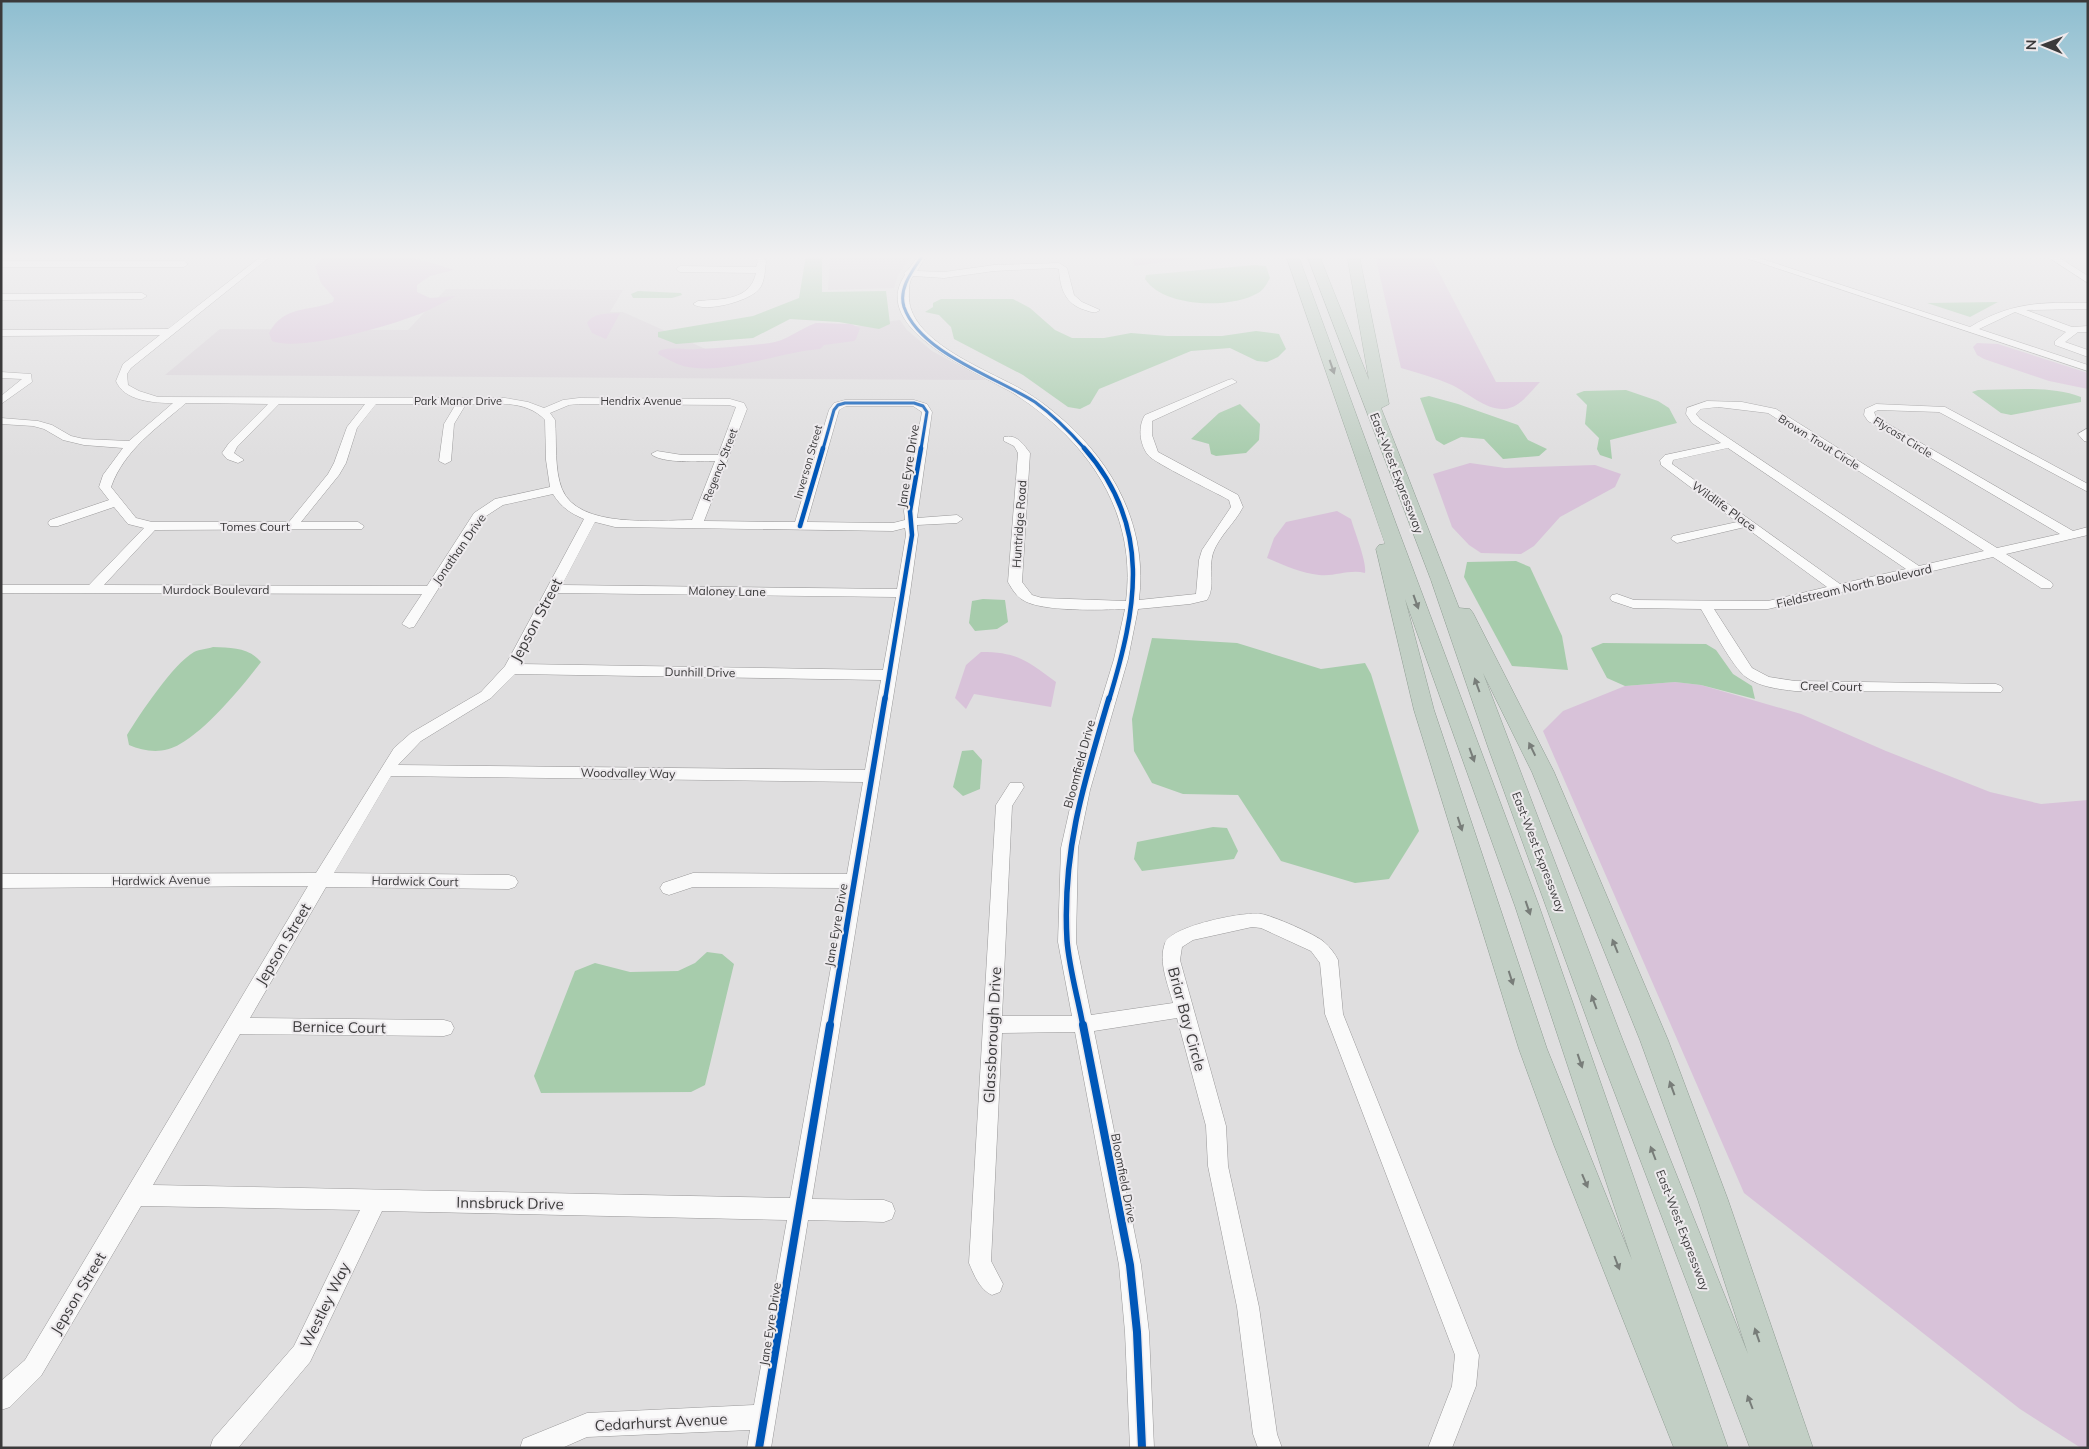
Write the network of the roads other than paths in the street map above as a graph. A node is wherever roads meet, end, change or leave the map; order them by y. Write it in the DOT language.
graph roads {
  1 [pos="181,323"];
  2 [pos="912,323"];
  3 [pos="1316,323"];
  4 [pos="1339,323"];
  5 [pos="1366,323"];
  6 [pos="1953,323"];
  7 [pos="1983,323"];
  8 [pos="2002,323"];
  9 [pos="2053,323"];
  10 [pos="1973,329"];
  11 [pos="2073,330"];
  12 [pos="2088,330"];
  13 [pos="169,332"];
  14 [pos="1,334"];
  15 [pos="1986,334"];
  16 [pos="2088,354"];
  17 [pos="2088,368"];
  18 [pos="1,375"];
  19 [pos="1232,382"];
  20 [pos="182,401"];
  21 [pos="276,401"];
  22 [pos="372,401"];
  23 [pos="1,402"];
  24 [pos="463,402"];
  25 [pos="740,405"];
  26 [pos="838,405"];
  27 [pos="544,412"];
  28 [pos="1,420"];
  29 [pos="1382,429"];
  30 [pos="2088,431"];
  31 [pos="1008,439"];
  32 [pos="2088,439"];
  33 [pos="1730,444"];
  34 [pos="134,445"];
  35 [pos="657,454"];
  36 [pos="722,458"];
  37 [pos="238,460"];
  38 [pos="445,461"];
  39 [pos="2088,489"];
  40 [pos="555,490"];
  41 [pos="116,502"];
  42 [pos="590,519"];
  43 [pos="957,519"];
  44 [pos="911,522"];
  45 [pos="54,523"];
  46 [pos="1748,523"];
  47 [pos="1387,524"];
  48 [pos="696,525"];
  49 [pos="152,526"];
  50 [pos="292,526"];
  51 [pos="358,526"];
  52 [pos="800,526"];
  53 [pos="2088,531"];
  54 [pos="2071,536"];
  55 [pos="1677,539"];
  56 [pos="1996,553"];
  57 [pos="1918,571"];
  58 [pos="1440,580"];
  59 [pos="2046,585"];
  60 [pos="1,589"];
  61 [pos="93,589"];
  62 [pos="552,589"];
  63 [pos="1838,589"];
  64 [pos="431,590"];
  65 [pos="903,593"];
  66 [pos="1617,598"];
  67 [pos="1133,604"];
  68 [pos="1705,605"];
  69 [pos="410,624"];
  70 [pos="511,669"];
  71 [pos="889,675"];
  72 [pos="1996,688"];
  73 [pos="386,770"];
  74 [pos="871,776"];
  75 [pos="1016,787"];
  76 [pos="321,880"];
  77 [pos="853,880"];
  78 [pos="1,882"];
  79 [pos="508,882"];
  80 [pos="668,888"];
  81 [pos="1186,1009"];
  82 [pos="1083,1024"];
  83 [pos="993,1025"];
  84 [pos="235,1026"];
  85 [pos="444,1028"];
  86 [pos="136,1195"];
  87 [pos="376,1200"];
  88 [pos="799,1209"];
  89 [pos="884,1211"];
  90 [pos="992,1284"];
  91 [pos="1,1398"];
  92 [pos="764,1417"];
  93 [pos="222,1448"];
  94 [pos="532,1448"];
  95 [pos="759,1448"];
  96 [pos="1142,1448"];
  97 [pos="1270,1448"];
  98 [pos="1440,1448"];
  99 [pos="1692,1448"];
  100 [pos="1712,1448"];
  101 [pos="1768,1448"];
  102 [pos="1796,1448"];
  1 -- 13 [label="street"];
  2 -- 67 [label="street, Bloomfield Drive"];
  3 -- 47 [label="highway, East-West Expressway, one-way"];
  4 -- 29 [label="highway, East-West Expressway"];
  5 -- 29 [label="highway"];
  6 -- 10 [label="street"];
  7 -- 10 [label="street"];
  8 -- 15 [label="street"];
  9 -- 11 [label="street"];
  10 -- 15 [label="street"];
  11 -- 12 [label="street"];
  11 -- 16 [label="street"];
  13 -- 14 [label="street"];
  13 -- 20 [label="street, Park Manor Drive"];
  15 -- 17 [label="street"];
  18 -- 23 [label="street"];
  19 -- 67 [label="street"];
  20 -- 21 [label="street, Park Manor Drive"];
  20 -- 34 [label="street"];
  21 -- 22 [label="street, Park Manor Drive"];
  21 -- 37 [label="street"];
  22 -- 24 [label="street, Park Manor Drive"];
  22 -- 50 [label="street"];
  24 -- 27 [label="street, Park Manor Drive"];
  24 -- 38 [label="street"];
  25 -- 27 [label="street, Hendrix Avenue"];
  25 -- 36 [label="street, Regency Street"];
  26 -- 44 [label="street, Jane Eyre Drive"];
  26 -- 52 [label="street, Inverson Street"];
  27 -- 40 [label="street"];
  28 -- 34 [label="street"];
  29 -- 58 [label="highway, East-West Expressway"];
  30 -- 32 [label="street"];
  31 -- 67 [label="street, Huntridge Road"];
  33 -- 46 [label="street, Wildlife Place"];
  33 -- 56 [label="street, Brown Trout Circle"];
  33 -- 57 [label="street, Brown Trout Circle"];
  34 -- 41 [label="street"];
  35 -- 36 [label="street"];
  36 -- 48 [label="street, Regency Street"];
  39 -- 54 [label="street, Flycast Circle"];
  40 -- 42 [label="street"];
  40 -- 64 [label="street, Jonathan Drive"];
  41 -- 45 [label="street"];
  41 -- 49 [label="street"];
  42 -- 48 [label="street"];
  42 -- 62 [label="street, Jepson Street"];
  43 -- 44 [label="street"];
  44 -- 52 [label="street"];
  44 -- 65 [label="street, Jane Eyre Drive"];
  46 -- 55 [label="street"];
  46 -- 63 [label="street, Wildlife Place"];
  47 -- 99 [label="highway, one-way"];
  47 -- 100 [label="highway, East-West Expressway, one-way"];
  48 -- 52 [label="street"];
  49 -- 50 [label="street, Tomes Court"];
  49 -- 61 [label="street"];
  50 -- 51 [label="street, Tomes Court"];
  53 -- 54 [label="street, Fieldstream North Boulevard"];
  54 -- 56 [label="street, Fieldstream North Boulevard"];
  56 -- 57 [label="street, Fieldstream North Boulevard"];
  56 -- 59 [label="street"];
  57 -- 63 [label="street, Fieldstream North Boulevard"];
  101 -- 58 [label="highway, East-West Expressway, one-way"];
  102 -- 58 [label="highway, one-way"];
  60 -- 61 [label="street, Murdock Boulevard"];
  61 -- 64 [label="street, Murdock Boulevard"];
  62 -- 65 [label="street, Maloney Lane"];
  62 -- 70 [label="street, Jepson Street"];
  63 -- 68 [label="street, Fieldstream North Boulevard"];
  64 -- 69 [label="street, Jonathan Drive"];
  65 -- 71 [label="street, Jane Eyre Drive"];
  66 -- 68 [label="street, Fieldstream North Boulevard"];
  67 -- 82 [label="street, Bloomfield Drive"];
  68 -- 72 [label="street, Creel Court"];
  70 -- 71 [label="street, Dunhill Drive"];
  70 -- 73 [label="street, Jepson Street"];
  71 -- 74 [label="street, Jane Eyre Drive"];
  73 -- 74 [label="street, Woodvalley Way"];
  73 -- 76 [label="street, Jepson Street"];
  74 -- 77 [label="street, Jane Eyre Drive"];
  75 -- 83 [label="street, Glassborough Drive"];
  76 -- 78 [label="street, Hardwick Avenue"];
  76 -- 79 [label="street, Hardwick Court"];
  76 -- 84 [label="street, Jepson Street"];
  77 -- 80 [label="street"];
  77 -- 88 [label="street, Jane Eyre Drive"];
  81 -- 82 [label="street"];
  81 -- 97 [label="street, Briar Bay Circle"];
  81 -- 98 [label="street, Briar Bay Circle"];
  82 -- 83 [label="street"];
  82 -- 96 [label="street, Bloomfield Drive"];
  83 -- 90 [label="street, Glassborough Drive"];
  84 -- 85 [label="street, Bernice Court"];
  84 -- 86 [label="street, Jepson Street"];
  86 -- 87 [label="street, Innsbruck Drive"];
  86 -- 91 [label="street, Jepson Street"];
  87 -- 88 [label="street, Innsbruck Drive"];
  87 -- 93 [label="street, Westley Way"];
  88 -- 89 [label="street, Innsbruck Drive"];
  88 -- 92 [label="street, Jane Eyre Drive"];
  92 -- 94 [label="street, Cedarhurst Avenue"];
  92 -- 95 [label="street, Jane Eyre Drive"];
}
